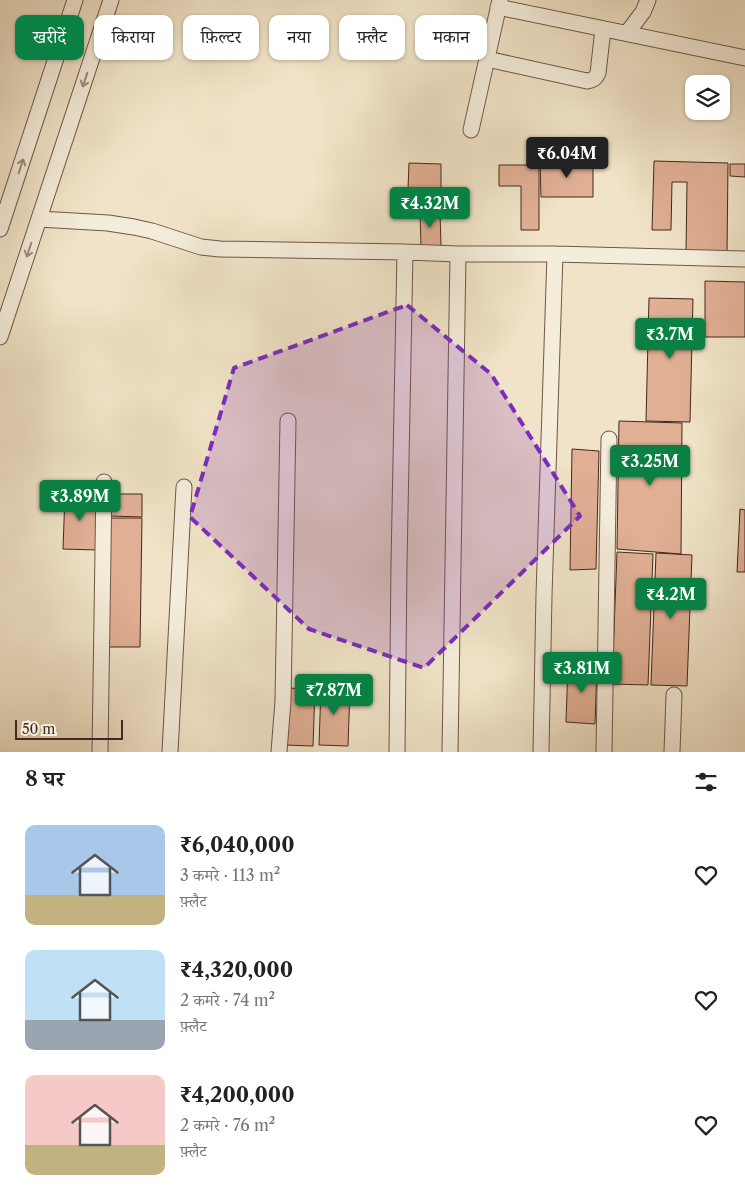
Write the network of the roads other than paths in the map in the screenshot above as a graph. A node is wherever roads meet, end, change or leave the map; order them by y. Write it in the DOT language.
graph roads {
  1 [pos="75,0"];
  2 [pos="111,0"];
  3 [pos="648,0"];
  4 [pos="499,3"];
  5 [pos="603,29"];
  6 [pos="627,34"];
  7 [pos="745,58"];
  8 [pos="487,59"];
  9 [pos="487,60"];
  10 [pos="471,130"];
  11 [pos="39,219"];
  12 [pos="0,229"];
  13 [pos="405,252"];
  14 [pos="458,254"];
  15 [pos="555,254"];
  16 [pos="745,259"];
  17 [pos="0,337"];
  18 [pos="288,421"];
  19 [pos="609,439"];
  20 [pos="104,482"];
  21 [pos="184,487"];
  22 [pos="674,695"];
  23 [pos="100,752"];
  24 [pos="170,752"];
  25 [pos="279,752"];
  26 [pos="397,752"];
  27 [pos="450,752"];
  28 [pos="541,752"];
  29 [pos="604,752"];
  30 [pos="672,752"];
  12 -- 1 [label="street, one-way"];
  2 -- 11 [label="street, one-way"];
  3 -- 6 [label="street"];
  4 -- 5 [label="street"];
  4 -- 8 [label="street"];
  5 -- 6 [label="street"];
  5 -- 8 [label="street"];
  6 -- 7 [label="street"];
  9 -- 10 [label="street"];
  11 -- 13 [label="street"];
  11 -- 17 [label="street, one-way"];
  13 -- 14 [label="street"];
  13 -- 26 [label="street"];
  14 -- 15 [label="street"];
  14 -- 27 [label="street"];
  15 -- 16 [label="street"];
  15 -- 28 [label="street"];
  18 -- 25 [label="street"];
  19 -- 29 [label="street"];
  20 -- 23 [label="street"];
  21 -- 24 [label="street"];
  22 -- 30 [label="street"];
}
